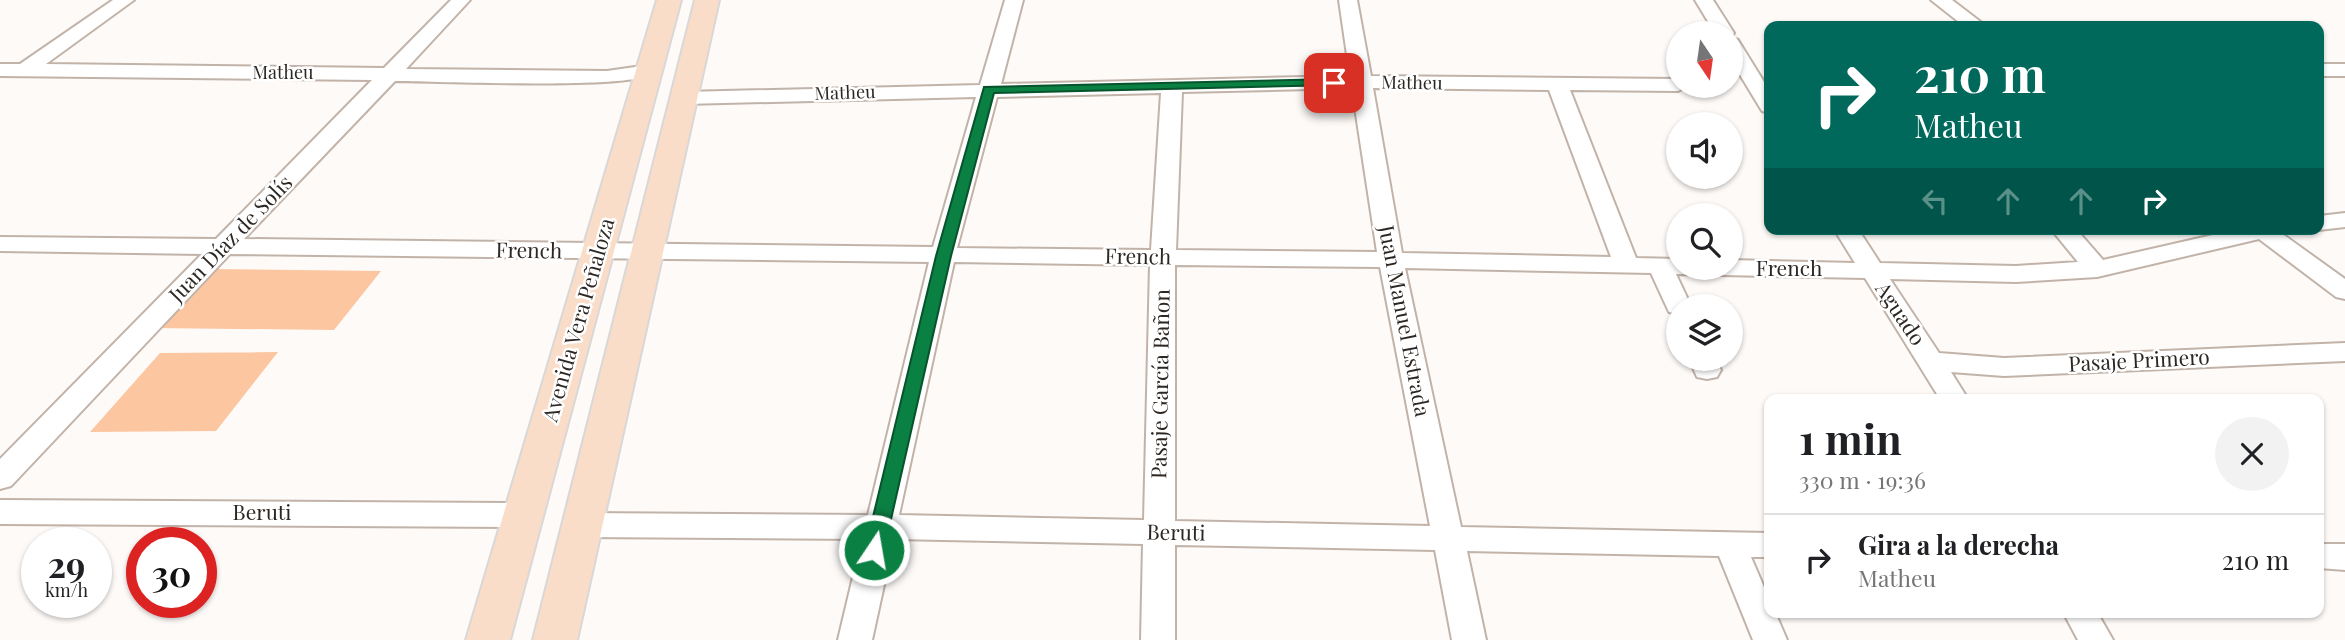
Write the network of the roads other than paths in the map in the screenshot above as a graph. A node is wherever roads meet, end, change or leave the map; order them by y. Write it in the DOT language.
graph roads {
  1 [pos="125,0"];
  2 [pos="461,0"];
  3 [pos="669,0"];
  4 [pos="707,0"];
  5 [pos="1014,0"];
  6 [pos="1348,0"];
  7 [pos="1704,0"];
  8 [pos="1940,0"];
  9 [pos="1717,21"];
  10 [pos="1969,21"];
  11 [pos="1743,59"];
  12 [pos="0,70"];
  13 [pos="2324,70"];
  14 [pos="2345,70"];
  15 [pos="23,71"];
  16 [pos="649,71"];
  17 [pos="391,74"];
  18 [pos="1361,82"];
  19 [pos="1666,85"];
  20 [pos="1743,85"];
  21 [pos="1763,85"];
  22 [pos="1172,86"];
  23 [pos="1558,86"];
  24 [pos="0,87"];
  25 [pos="988,89"];
  26 [pos="684,98"];
  27 [pos="2345,220"];
  28 [pos="2324,222"];
  29 [pos="1850,235"];
  30 [pos="2068,235"];
  31 [pos="2243,235"];
  32 [pos="2272,235"];
  33 [pos="0,244"];
  34 [pos="223,247"];
  35 [pos="598,252"];
  36 [pos="649,252"];
  37 [pos="943,256"];
  38 [pos="1163,258"];
  39 [pos="1391,260"];
  40 [pos="1627,267"];
  41 [pos="1661,268"];
  42 [pos="1870,269"];
  43 [pos="2097,269"];
  44 [pos="2345,291"];
  45 [pos="1673,294"];
  46 [pos="2345,352"];
  47 [pos="1932,362"];
  48 [pos="1951,394"];
  49 [pos="0,478"];
  50 [pos="0,512"];
  51 [pos="524,515"];
  52 [pos="583,525"];
  53 [pos="879,527"];
  54 [pos="1159,533"];
  55 [pos="1448,539"];
  56 [pos="1730,544"];
  57 [pos="1764,545"];
  58 [pos="2083,618"];
  59 [pos="488,640"];
  60 [pos="555,640"];
  61 [pos="855,640"];
  62 [pos="1158,640"];
  63 [pos="1469,640"];
  64 [pos="1770,640"];
  65 [pos="2096,640"];
  1 -- 15 [label="street"];
  2 -- 17 [label="street, Juan Díaz de Solís"];
  3 -- 16 [label="main road, Avenida Vera Peñaloza"];
  4 -- 26 [label="main road"];
  5 -- 25 [label="street"];
  6 -- 18 [label="street, Juan Manuel Estrada"];
  7 -- 9 [label="street"];
  8 -- 10 [label="street"];
  11 -- 21 [label="street"];
  12 -- 15 [label="street, Matheu"];
  13 -- 14 [label="street"];
  15 -- 17 [label="street, Matheu"];
  15 -- 24 [label="street"];
  16 -- 17 [label="street, Matheu"];
  16 -- 35 [label="main road, Avenida Vera Peñaloza"];
  17 -- 34 [label="street, Juan Díaz de Solís"];
  18 -- 22 [label="street, Matheu"];
  18 -- 23 [label="street, Matheu"];
  18 -- 39 [label="street, Juan Manuel Estrada"];
  19 -- 23 [label="street, Matheu"];
  20 -- 21 [label="street"];
  22 -- 25 [label="street, Matheu"];
  22 -- 38 [label="street, Pasaje García Bañon"];
  23 -- 40 [label="street"];
  25 -- 26 [label="street, Matheu"];
  25 -- 37 [label="street"];
  26 -- 36 [label="main road"];
  27 -- 28 [label="street"];
  29 -- 42 [label="street, Aguado"];
  30 -- 43 [label="street"];
  31 -- 43 [label="street, French"];
  32 -- 44 [label="street"];
  33 -- 34 [label="street, French"];
  34 -- 35 [label="street, French"];
  34 -- 49 [label="street, Juan Díaz de Solís"];
  35 -- 36 [label="street, French"];
  35 -- 51 [label="main road, Avenida Vera Peñaloza"];
  36 -- 37 [label="street, French"];
  36 -- 52 [label="main road"];
  37 -- 38 [label="street, French"];
  37 -- 53 [label="street"];
  38 -- 39 [label="street, French"];
  38 -- 54 [label="street, Pasaje García Bañon"];
  39 -- 40 [label="street, French"];
  39 -- 55 [label="street, Juan Manuel Estrada"];
  40 -- 41 [label="street, French"];
  41 -- 42 [label="street, French"];
  41 -- 45 [label="street"];
  42 -- 43 [label="street, French"];
  42 -- 47 [label="street, Aguado"];
  46 -- 47 [label="street, Pasaje Primero"];
  47 -- 48 [label="street, Aguado"];
  50 -- 51 [label="street, Beruti"];
  51 -- 59 [label="main road, Avenida Vera Peñaloza"];
  52 -- 53 [label="street, Beruti"];
  52 -- 60 [label="main road"];
  53 -- 54 [label="street, Beruti"];
  53 -- 61 [label="street"];
  54 -- 55 [label="street, Beruti"];
  54 -- 62 [label="street, Pasaje García Bañon"];
  55 -- 56 [label="street, Beruti"];
  55 -- 63 [label="street, Juan Manuel Estrada"];
  56 -- 57 [label="street, Beruti"];
  56 -- 64 [label="street"];
  58 -- 65 [label="street"];
}
